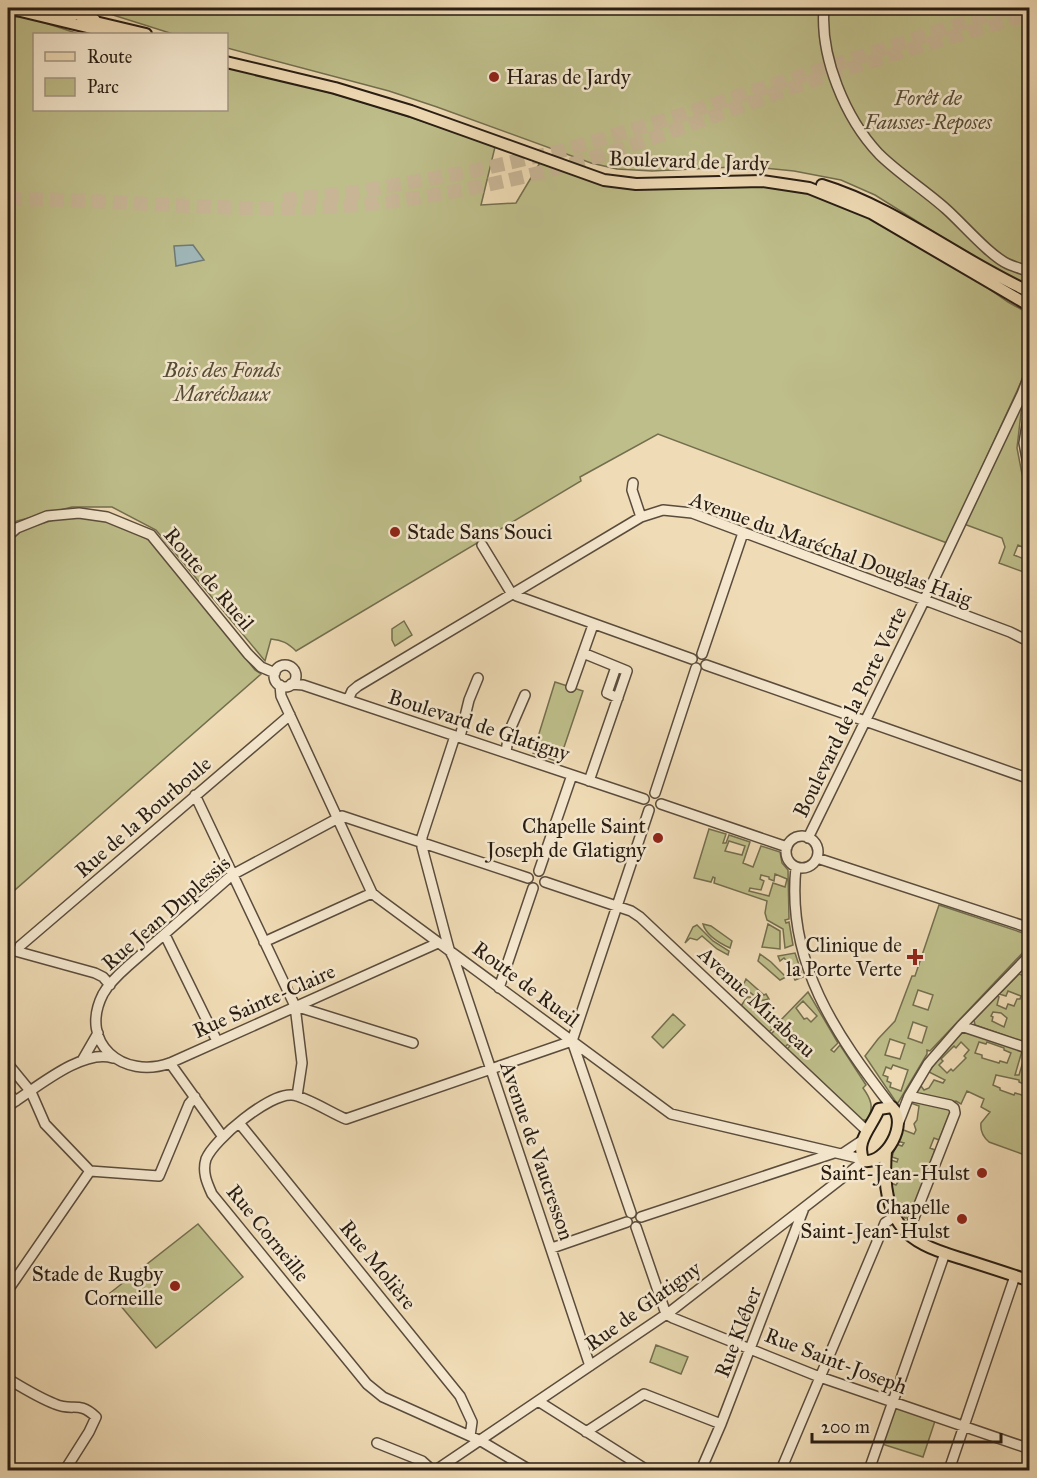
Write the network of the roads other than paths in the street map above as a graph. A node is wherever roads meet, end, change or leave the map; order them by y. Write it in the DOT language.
graph roads {
  1 [pos="8,8"];
  2 [pos="38,8"];
  3 [pos="64,8"];
  4 [pos="824,8"];
  5 [pos="93,21"];
  6 [pos="112,33"];
  7 [pos="142,33"];
  8 [pos="228,55"];
  9 [pos="228,62"];
  10 [pos="1029,272"];
  11 [pos="1029,292"];
  12 [pos="1027,307"];
  13 [pos="1029,373"];
  14 [pos="1029,407"];
  15 [pos="1029,475"];
  16 [pos="633,483"];
  17 [pos="641,517"];
  18 [pos="742,533"];
  19 [pos="8,536"];
  20 [pos="482,545"];
  21 [pos="513,594"];
  22 [pos="924,601"];
  23 [pos="593,625"];
  24 [pos="1029,642"];
  25 [pos="583,653"];
  26 [pos="702,654"];
  27 [pos="694,664"];
  28 [pos="706,665"];
  29 [pos="275,672"];
  30 [pos="478,678"];
  31 [pos="289,683"];
  32 [pos="571,687"];
  33 [pos="525,695"];
  34 [pos="348,700"];
  35 [pos="290,715"];
  36 [pos="865,721"];
  37 [pos="458,737"];
  38 [pos="506,752"];
  39 [pos="572,775"];
  40 [pos="1029,779"];
  41 [pos="589,781"];
  42 [pos="655,793"];
  43 [pos="195,795"];
  44 [pos="644,799"];
  45 [pos="661,804"];
  46 [pos="649,810"];
  47 [pos="337,818"];
  48 [pos="808,838"];
  49 [pos="421,841"];
  50 [pos="787,847"];
  51 [pos="817,858"];
  52 [pos="796,867"];
  53 [pos="539,871"];
  54 [pos="232,875"];
  55 [pos="528,878"];
  56 [pos="545,882"];
  57 [pos="533,888"];
  58 [pos="372,893"];
  59 [pos="617,906"];
  60 [pos="1029,928"];
  61 [pos="165,934"];
  62 [pos="264,942"];
  63 [pos="444,945"];
  64 [pos="20,946"];
  65 [pos="8,950"];
  66 [pos="1029,955"];
  67 [pos="110,985"];
  68 [pos="499,988"];
  69 [pos="295,1006"];
  70 [pos="961,1026"];
  71 [pos="98,1034"];
  72 [pos="217,1041"];
  73 [pos="572,1041"];
  74 [pos="413,1043"];
  75 [pos="105,1048"];
  76 [pos="1029,1049"];
  77 [pos="83,1059"];
  78 [pos="118,1060"];
  79 [pos="170,1063"];
  80 [pos="8,1064"];
  81 [pos="490,1070"];
  82 [pos="8,1092"];
  83 [pos="31,1092"];
  84 [pos="879,1092"];
  85 [pos="297,1096"];
  86 [pos="195,1097"];
  87 [pos="16,1101"];
  88 [pos="900,1104"];
  89 [pos="8,1106"];
  90 [pos="879,1109"];
  91 [pos="240,1124"];
  92 [pos="867,1131"];
  93 [pos="222,1137"];
  94 [pos="860,1142"];
  95 [pos="886,1151"];
  96 [pos="838,1153"];
  97 [pos="866,1161"];
  98 [pos="90,1171"];
  99 [pos="884,1177"];
  100 [pos="805,1206"];
  101 [pos="895,1216"];
  102 [pos="632,1220"];
  103 [pos="908,1233"];
  104 [pos="552,1248"];
  105 [pos="945,1253"];
  106 [pos="1015,1276"];
  107 [pos="1029,1281"];
  108 [pos="8,1290"];
  109 [pos="666,1314"];
  110 [pos="751,1349"];
  111 [pos="590,1366"];
  112 [pos="820,1377"];
  113 [pos="8,1379"];
  114 [pos="538,1401"];
  115 [pos="892,1402"];
  116 [pos="722,1424"];
  117 [pos="964,1427"];
  118 [pos="586,1432"];
  119 [pos="471,1436"];
  120 [pos="481,1441"];
  121 [pos="377,1443"];
  122 [pos="1029,1449"];
  123 [pos="65,1470"];
  124 [pos="434,1470"];
  125 [pos="530,1470"];
  126 [pos="647,1470"];
  127 [pos="701,1470"];
  128 [pos="780,1470"];
  129 [pos="869,1470"];
  130 [pos="949,1470"];
  1 -- 6 [label="main road"];
  2 -- 5 [label="main road"];
  3 -- 5 [label="highway"];
  4 -- 10 [label="street"];
  5 -- 7 [label="main road"];
  8 -- 11 [label="main road, Boulevard de Jardy"];
  9 -- 12 [label="main road, Boulevard de Jardy"];
  13 -- 22 [label="street, Boulevard de la Porte Verte"];
  14 -- 15 [label="street"];
  16 -- 17 [label="street"];
  17 -- 18 [label="street, Avenue du Maréchal Douglas Haig"];
  17 -- 21 [label="street, Avenue du Maréchal Douglas Haig"];
  18 -- 22 [label="street, Avenue du Maréchal Douglas Haig"];
  18 -- 26 [label="street"];
  19 -- 29 [label="street, Route de Rueil"];
  20 -- 21 [label="street"];
  21 -- 23 [label="street"];
  21 -- 34 [label="street, Avenue du Maréchal Douglas Haig"];
  22 -- 24 [label="street, Avenue du Maréchal Douglas Haig"];
  22 -- 36 [label="street, Boulevard de la Porte Verte"];
  23 -- 25 [label="street"];
  23 -- 27 [label="street"];
  25 -- 32 [label="street"];
  25 -- 41 [label="street"];
  26 -- 27 [label="street"];
  26 -- 28 [label="street"];
  27 -- 28 [label="street"];
  27 -- 42 [label="street"];
  28 -- 36 [label="street"];
  29 -- 31 [label="street"];
  29 -- 31 [label="street"];
  30 -- 37 [label="street"];
  31 -- 34 [label="street, Boulevard de Glatigny"];
  31 -- 35 [label="street, Route de Rueil"];
  33 -- 38 [label="street"];
  34 -- 37 [label="street, Boulevard de Glatigny"];
  35 -- 43 [label="street, Rue de la Bourboule"];
  35 -- 47 [label="street, Route de Rueil"];
  36 -- 40 [label="street"];
  36 -- 48 [label="street, Boulevard de la Porte Verte"];
  37 -- 38 [label="street, Boulevard de Glatigny"];
  37 -- 49 [label="street"];
  38 -- 39 [label="street, Boulevard de Glatigny"];
  39 -- 41 [label="street, Boulevard de Glatigny"];
  39 -- 53 [label="street"];
  41 -- 44 [label="street, Boulevard de Glatigny"];
  42 -- 44 [label="street"];
  42 -- 45 [label="street"];
  43 -- 54 [label="street"];
  43 -- 64 [label="street, Rue de la Bourboule"];
  44 -- 46 [label="street"];
  45 -- 46 [label="street"];
  45 -- 50 [label="street"];
  46 -- 59 [label="street"];
  47 -- 49 [label="street"];
  47 -- 54 [label="street, Rue Jean Duplessis"];
  47 -- 58 [label="street, Route de Rueil"];
  48 -- 50 [label="street"];
  48 -- 51 [label="street"];
  49 -- 55 [label="street"];
  49 -- 63 [label="street, Avenue de Vaucresson"];
  50 -- 52 [label="street"];
  51 -- 52 [label="street"];
  51 -- 60 [label="street"];
  52 -- 84 [label="street"];
  53 -- 55 [label="street"];
  53 -- 56 [label="street"];
  54 -- 61 [label="street, Rue Jean Duplessis"];
  54 -- 62 [label="street"];
  55 -- 57 [label="street"];
  56 -- 57 [label="street"];
  56 -- 59 [label="street, Avenue Mirabeau"];
  57 -- 68 [label="street"];
  58 -- 62 [label="street"];
  58 -- 63 [label="street, Route de Rueil"];
  59 -- 73 [label="street"];
  59 -- 92 [label="street, Avenue Mirabeau"];
  61 -- 67 [label="street, Rue Jean Duplessis"];
  61 -- 72 [label="street"];
  62 -- 69 [label="street"];
  63 -- 68 [label="street, Route de Rueil"];
  63 -- 69 [label="street, Rue Sainte-Claire"];
  63 -- 81 [label="street, Avenue de Vaucresson"];
  65 -- 67 [label="street"];
  66 -- 70 [label="street"];
  67 -- 71 [label="street, Rue Jean Duplessis"];
  68 -- 73 [label="street, Route de Rueil"];
  69 -- 72 [label="street, Rue Sainte-Claire"];
  69 -- 74 [label="street"];
  69 -- 85 [label="street"];
  70 -- 76 [label="street"];
  70 -- 88 [label="street"];
  71 -- 75 [label="street, Rue Jean Duplessis"];
  71 -- 77 [label="street"];
  72 -- 79 [label="street, Rue Sainte-Claire"];
  73 -- 81 [label="street"];
  73 -- 96 [label="street, Route de Rueil"];
  73 -- 102 [label="street"];
  75 -- 78 [label="street, Rue Sainte-Claire"];
  77 -- 78 [label="street"];
  77 -- 83 [label="street"];
  78 -- 79 [label="street, Rue Sainte-Claire"];
  79 -- 86 [label="street"];
  80 -- 83 [label="street"];
  81 -- 85 [label="street"];
  81 -- 104 [label="street, Avenue de Vaucresson"];
  82 -- 87 [label="street"];
  83 -- 87 [label="street"];
  83 -- 98 [label="street"];
  84 -- 88 [label="street"];
  84 -- 90 [label="street"];
  85 -- 91 [label="street, Rue Corneille"];
  86 -- 93 [label="street"];
  86 -- 98 [label="street"];
  87 -- 89 [label="street"];
  88 -- 90 [label="main road"];
  88 -- 95 [label="main road"];
  88 -- 103 [label="street"];
  90 -- 92 [label="main road"];
  91 -- 93 [label="street, Rue Corneille"];
  91 -- 119 [label="street, Rue Molière"];
  92 -- 94 [label="main road"];
  93 -- 119 [label="street, Rue Corneille"];
  94 -- 96 [label="street"];
  94 -- 97 [label="main road"];
  95 -- 97 [label="main road"];
  95 -- 99 [label="main road"];
  96 -- 97 [label="street, Route de Rueil"];
  96 -- 102 [label="street"];
  97 -- 99 [label="main road"];
  97 -- 100 [label="street, Rue de Glatigny"];
  98 -- 108 [label="street"];
  99 -- 101 [label="main road"];
  100 -- 109 [label="street, Rue de Glatigny"];
  100 -- 110 [label="street, Rue Kléber"];
  101 -- 103 [label="main road"];
  101 -- 112 [label="street"];
  102 -- 104 [label="street"];
  102 -- 109 [label="street"];
  103 -- 105 [label="main road"];
  104 -- 111 [label="street, Avenue de Vaucresson"];
  105 -- 106 [label="main road"];
  105 -- 115 [label="street"];
  106 -- 107 [label="main road"];
  106 -- 117 [label="street"];
  109 -- 110 [label="street, Rue Saint-Joseph"];
  109 -- 111 [label="street, Rue de Glatigny"];
  110 -- 112 [label="street, Rue Saint-Joseph"];
  110 -- 116 [label="street, Rue Kléber"];
  111 -- 114 [label="street, Rue de Glatigny"];
  112 -- 115 [label="street, Rue Saint-Joseph"];
  112 -- 128 [label="street"];
  113 -- 123 [label="street"];
  114 -- 118 [label="street"];
  114 -- 120 [label="street, Rue de Glatigny"];
  115 -- 117 [label="street, Rue Saint-Joseph"];
  115 -- 129 [label="street"];
  116 -- 118 [label="street"];
  116 -- 127 [label="street, Rue Kléber"];
  117 -- 122 [label="street, Rue Saint-Joseph"];
  117 -- 130 [label="street"];
  118 -- 126 [label="street"];
  119 -- 120 [label="street, Rue Corneille"];
  120 -- 124 [label="street, Rue de Glatigny"];
  120 -- 125 [label="street, Rue Corneille"];
  121 -- 124 [label="street"];
}
